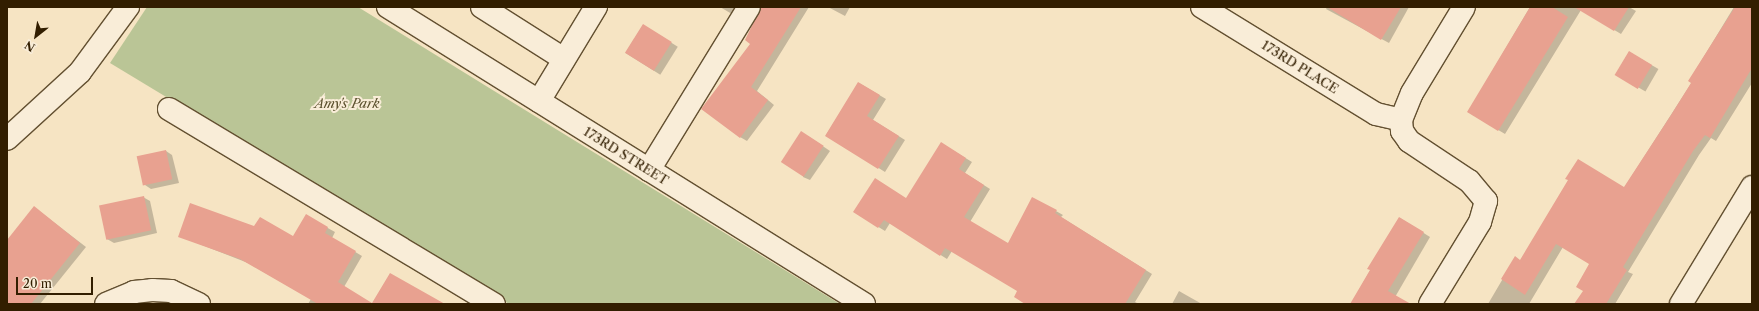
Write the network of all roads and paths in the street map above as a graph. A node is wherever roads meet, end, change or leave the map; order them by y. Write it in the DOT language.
graph roads {
  1 [pos="128,7"];
  2 [pos="388,7"];
  3 [pos="482,7"];
  4 [pos="596,7"];
  5 [pos="749,7"];
  6 [pos="1202,7"];
  7 [pos="1464,7"];
  8 [pos="564,59"];
  9 [pos="539,101"];
  10 [pos="169,109"];
  11 [pos="1401,120"];
  12 [pos="7,139"];
  13 [pos="649,170"];
  14 [pos="1752,186"];
  15 [pos="106,304"];
  16 [pos="199,304"];
  17 [pos="494,304"];
  18 [pos="864,304"];
  19 [pos="1430,304"];
  20 [pos="1681,304"];
  1 -- 12 [label="street"];
  2 -- 9 [label="street, 173RD STREET"];
  3 -- 8 [label="street"];
  4 -- 8 [label="street"];
  5 -- 13 [label="street"];
  6 -- 11 [label="street, 173RD PLACE"];
  7 -- 11 [label="street"];
  8 -- 9 [label="street"];
  9 -- 13 [label="street, 173RD STREET"];
  10 -- 17 [label="street"];
  11 -- 19 [label="street"];
  13 -- 18 [label="street, 173RD STREET"];
  14 -- 20 [label="street"];
  15 -- 16 [label="street"];
}
